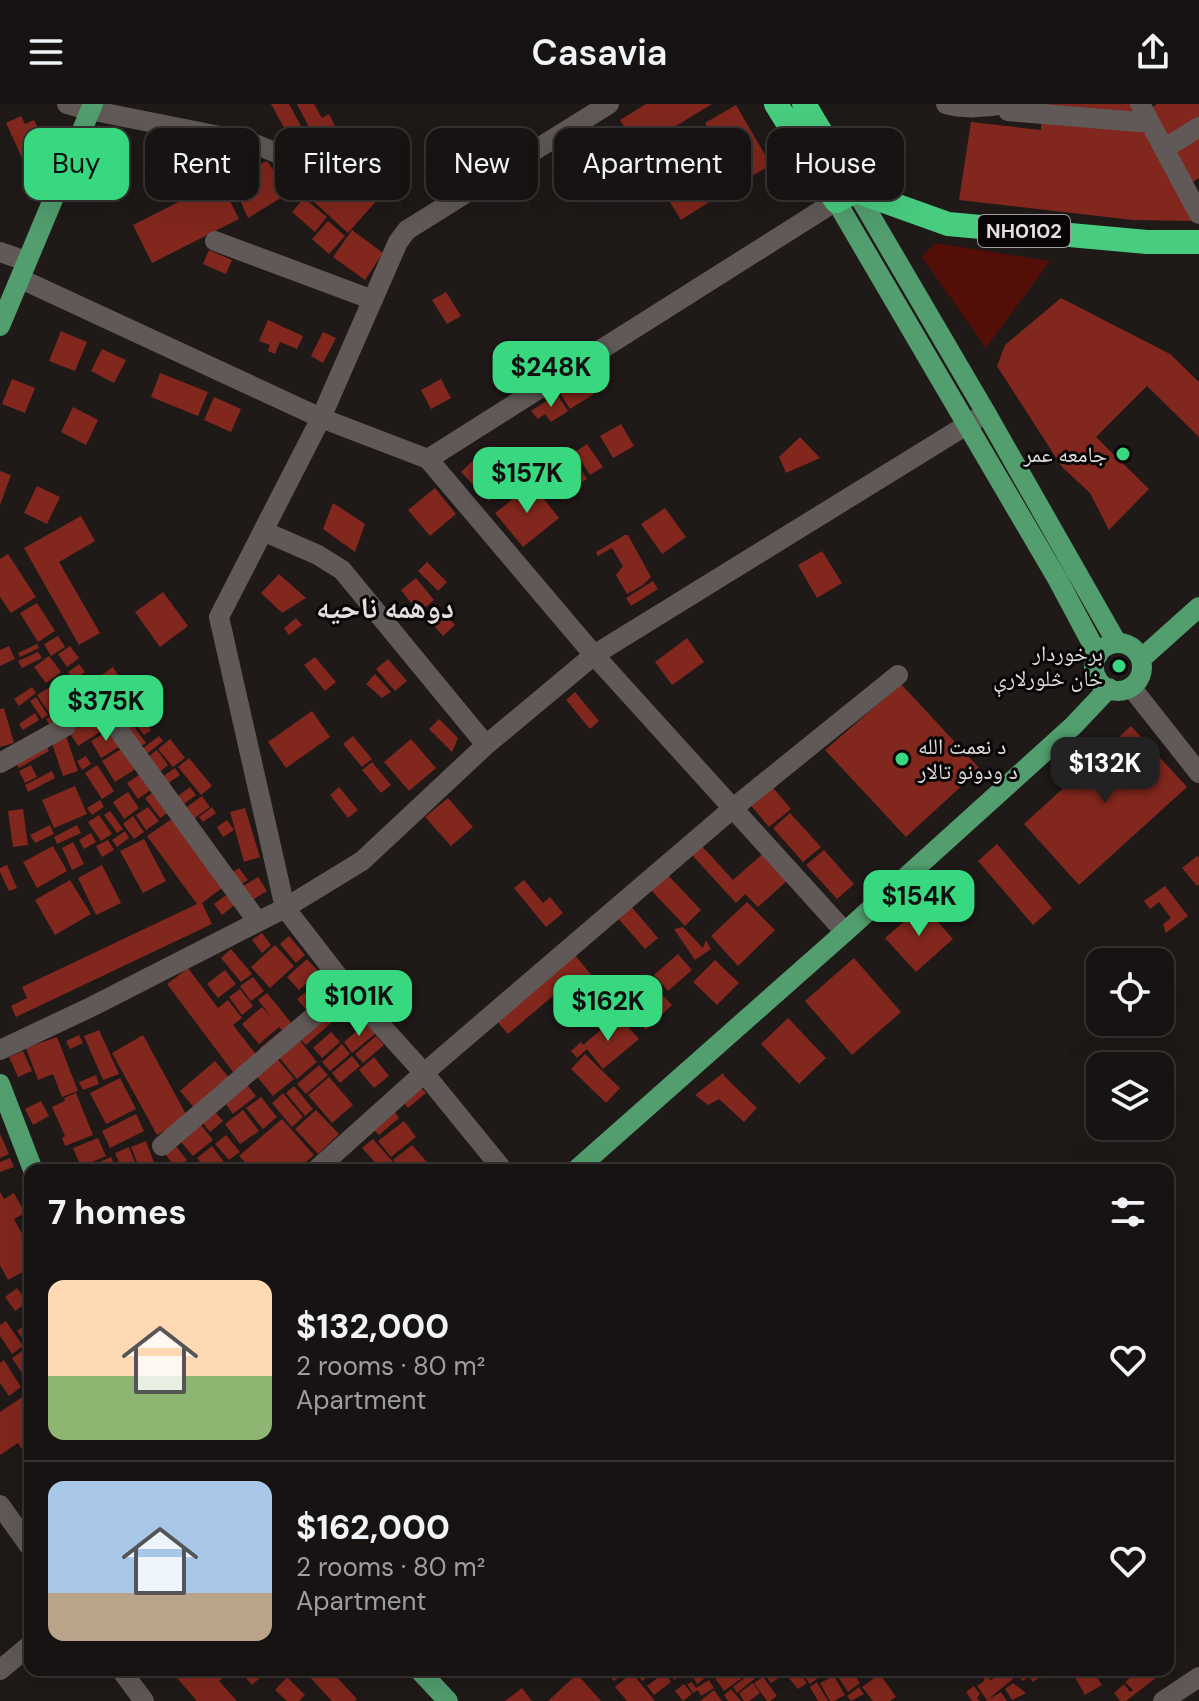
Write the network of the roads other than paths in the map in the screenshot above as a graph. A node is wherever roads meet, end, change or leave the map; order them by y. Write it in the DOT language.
graph roads {
  1 [pos="67,104"];
  2 [pos="609,104"];
  3 [pos="776,104"];
  4 [pos="804,104"];
  5 [pos="946,104"];
  6 [pos="91,107"];
  7 [pos="1006,108"];
  8 [pos="1146,110"];
  9 [pos="1199,127"];
  10 [pos="794,128"];
  11 [pos="815,128"];
  12 [pos="1164,149"];
  13 [pos="275,152"];
  14 [pos="1193,187"];
  15 [pos="840,200"];
  16 [pos="848,200"];
  17 [pos="849,200"];
  18 [pos="861,200"];
  19 [pos="1199,214"];
  20 [pos="215,241"];
  21 [pos="1199,242"];
  22 [pos="0,252"];
  23 [pos="24,270"];
  24 [pos="373,300"];
  25 [pos="0,326"];
  26 [pos="986,413"];
  27 [pos="321,418"];
  28 [pos="967,424"];
  29 [pos="428,459"];
  30 [pos="263,531"];
  31 [pos="1199,607"];
  32 [pos="1117,643"];
  33 [pos="594,655"];
  34 [pos="1098,655"];
  35 [pos="1141,659"];
  36 [pos="898,675"];
  37 [pos="1131,687"];
  38 [pos="1109,688"];
  39 [pos="102,700"];
  40 [pos="66,726"];
  41 [pos="486,745"];
  42 [pos="0,763"];
  43 [pos="1199,773"];
  44 [pos="732,809"];
  45 [pos="285,908"];
  46 [pos="258,922"];
  47 [pos="845,932"];
  48 [pos="347,988"];
  49 [pos="0,1050"];
  50 [pos="424,1073"];
  51 [pos="0,1084"];
  52 [pos="162,1146"];
  53 [pos="31,1164"];
  54 [pos="323,1164"];
  55 [pos="498,1164"];
  56 [pos="583,1164"];
  57 [pos="0,1505"];
  58 [pos="24,1539"];
  59 [pos="24,1650"];
  60 [pos="0,1670"];
  61 [pos="125,1676"];
  62 [pos="425,1676"];
  63 [pos="1199,1677"];
  64 [pos="144,1701"];
  65 [pos="448,1701"];
  66 [pos="1163,1701"];
  1 -- 6 [label="street"];
  2 -- 24 [label="street"];
  3 -- 10 [label="highway"];
  4 -- 11 [label="highway"];
  5 -- 7 [label="street"];
  6 -- 13 [label="street"];
  6 -- 23 [label="main road"];
  7 -- 8 [label="street"];
  8 -- 12 [label="street"];
  9 -- 12 [label="street"];
  12 -- 14 [label="street"];
  14 -- 19 [label="street"];
  15 -- 29 [label="street"];
  16 -- 28 [label="main road"];
  17 -- 26 [label="main road"];
  18 -- 21 [label="highway, NH0102"];
  20 -- 24 [label="street"];
  22 -- 23 [label="street"];
  23 -- 25 [label="main road"];
  23 -- 27 [label="street"];
  24 -- 27 [label="street"];
  26 -- 28 [label="street"];
  26 -- 32 [label="main road"];
  27 -- 29 [label="street"];
  27 -- 30 [label="street"];
  28 -- 33 [label="street"];
  28 -- 34 [label="main road"];
  29 -- 33 [label="street"];
  30 -- 41 [label="street"];
  30 -- 45 [label="street"];
  31 -- 35 [label="main road"];
  32 -- 34 [label="main road"];
  32 -- 35 [label="main road"];
  33 -- 41 [label="street"];
  33 -- 44 [label="street"];
  34 -- 38 [label="main road"];
  35 -- 37 [label="main road"];
  36 -- 44 [label="street"];
  37 -- 38 [label="main road"];
  37 -- 43 [label="street"];
  38 -- 47 [label="main road"];
  39 -- 46 [label="street"];
  40 -- 42 [label="street"];
  41 -- 45 [label="street"];
  44 -- 47 [label="street"];
  44 -- 50 [label="street"];
  45 -- 46 [label="street"];
  45 -- 48 [label="street"];
  46 -- 49 [label="street"];
  47 -- 56 [label="main road"];
  48 -- 50 [label="street"];
  48 -- 52 [label="street"];
  50 -- 54 [label="street"];
  50 -- 55 [label="street"];
  51 -- 53 [label="main road"];
  57 -- 58 [label="street"];
  59 -- 60 [label="street"];
  61 -- 64 [label="street"];
  62 -- 65 [label="main road"];
  63 -- 66 [label="street"];
}
